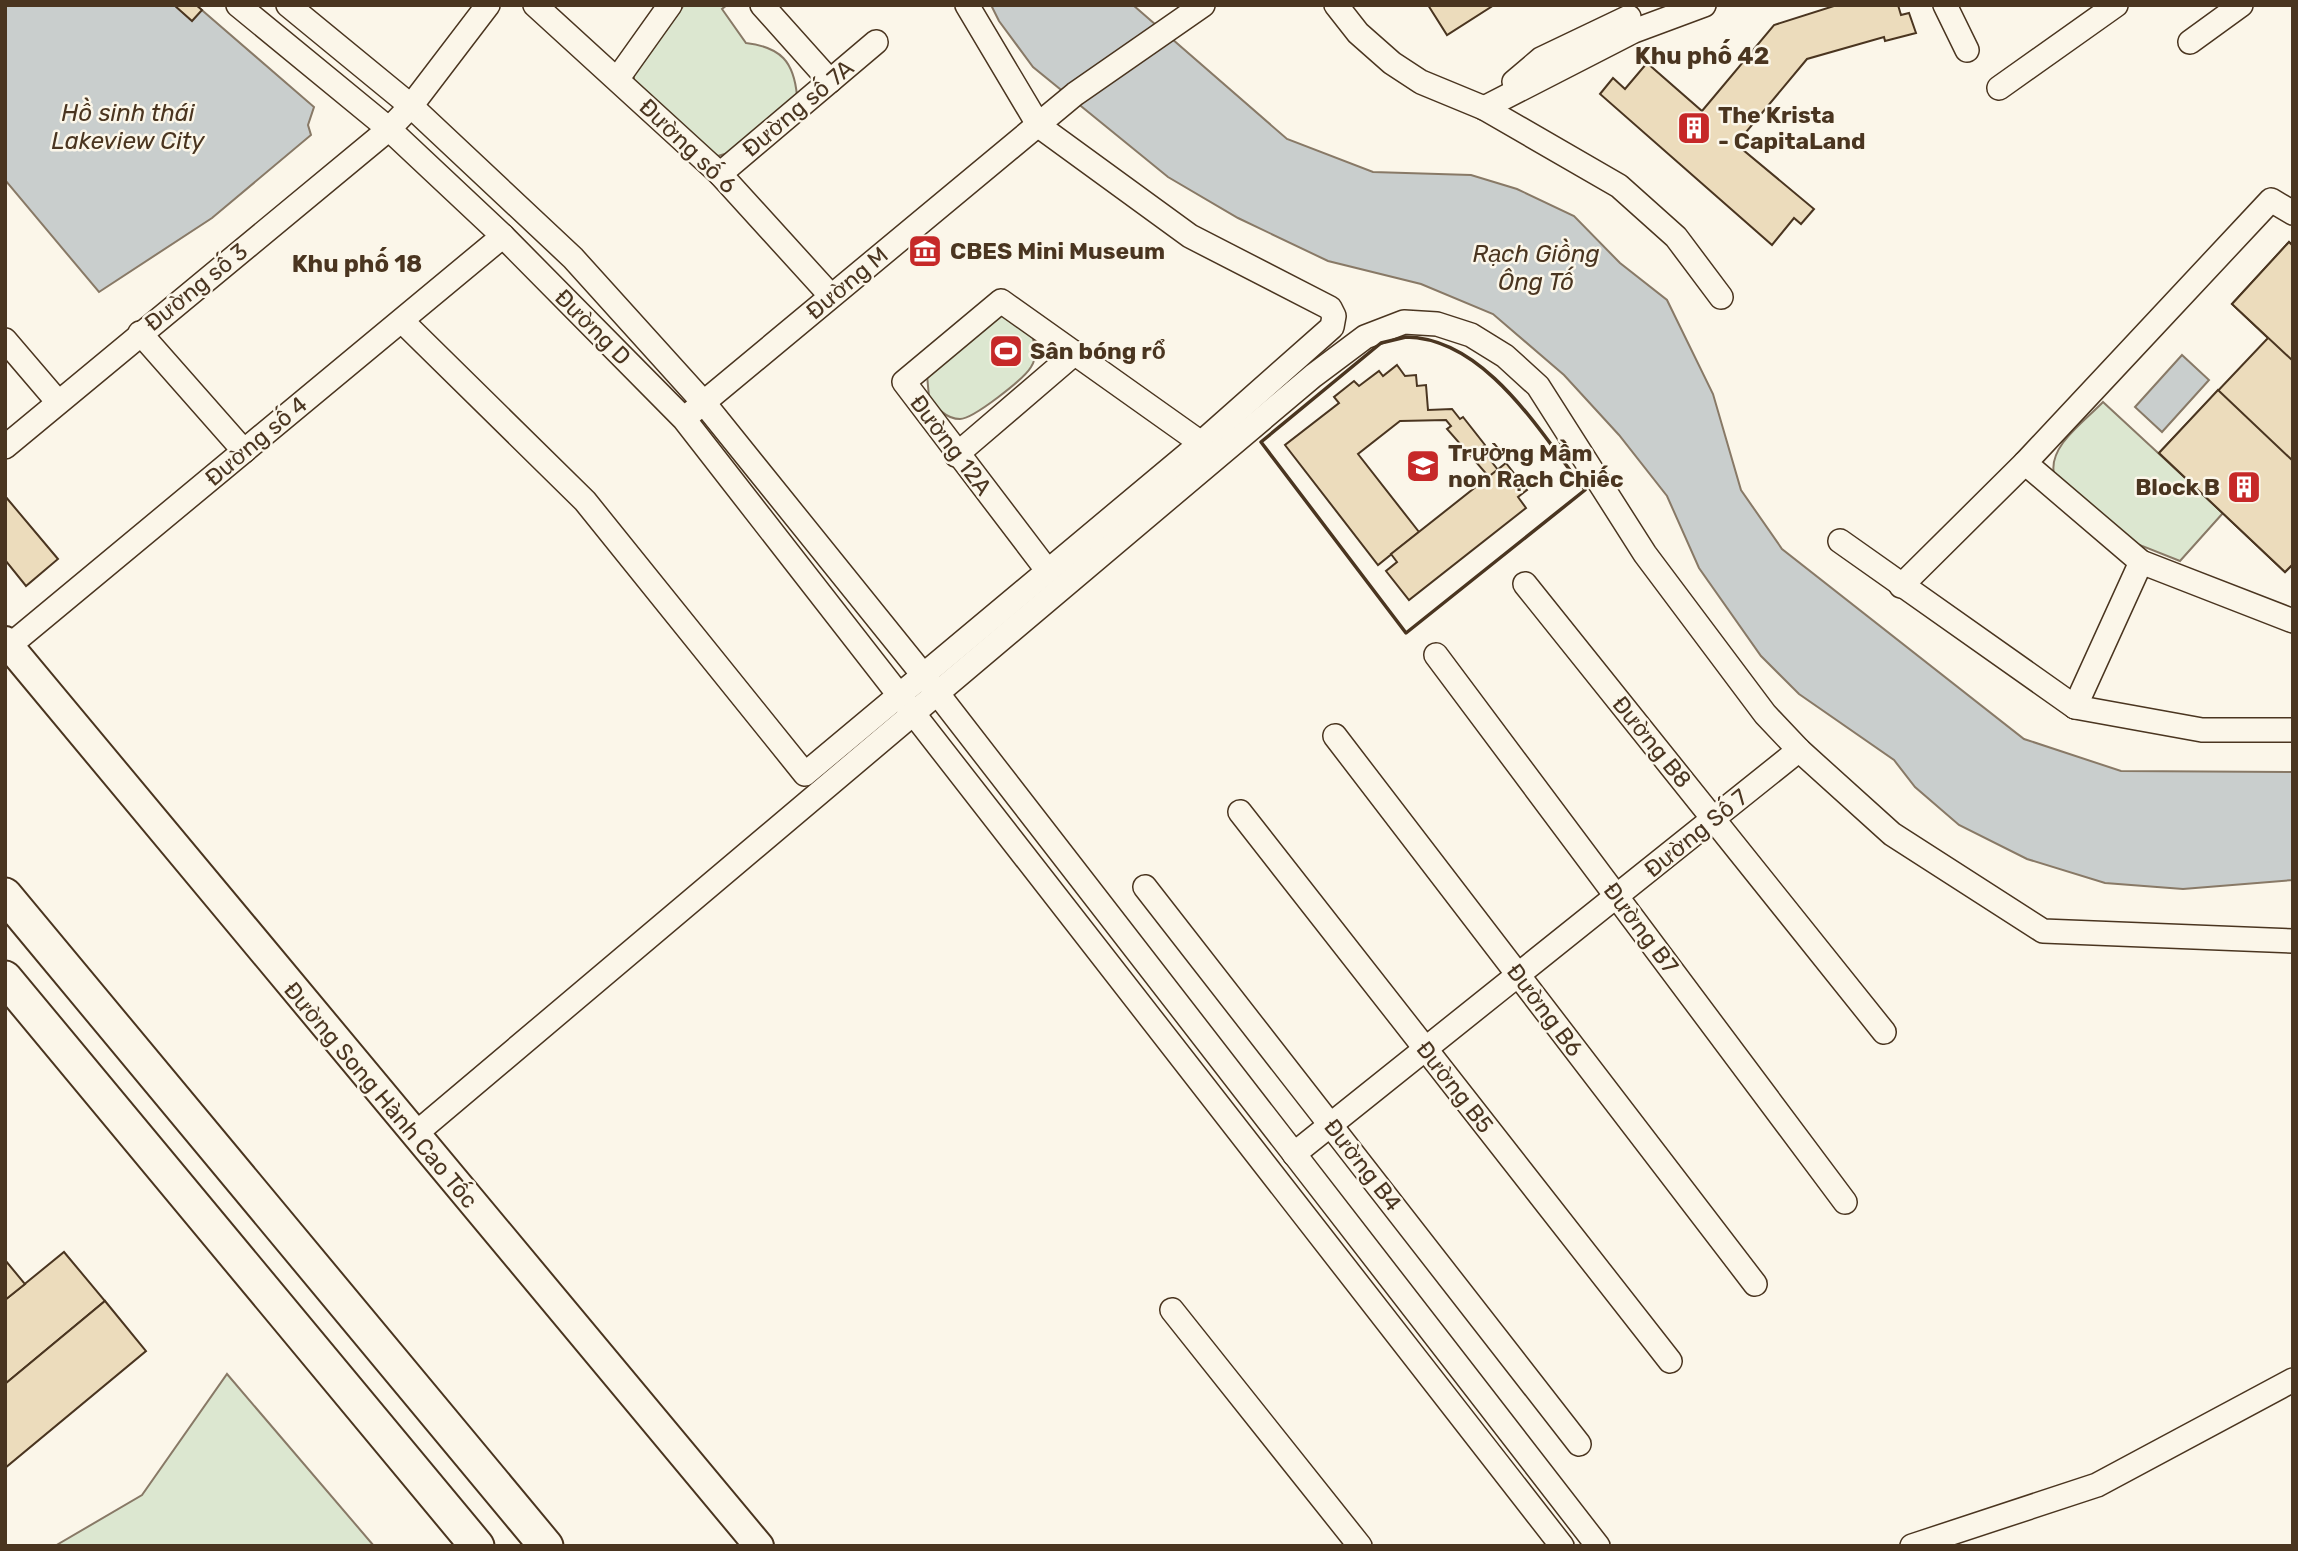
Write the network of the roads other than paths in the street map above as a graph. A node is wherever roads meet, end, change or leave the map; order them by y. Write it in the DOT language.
graph roads {
  1 [pos="238,5"];
  2 [pos="288,5"];
  3 [pos="488,5"];
  4 [pos="535,5"];
  5 [pos="670,5"];
  6 [pos="762,5"];
  7 [pos="967,5"];
  8 [pos="1203,5"];
  9 [pos="1336,5"];
  10 [pos="1662,5"];
  11 [pos="1704,5"];
  12 [pos="1945,5"];
  13 [pos="2116,5"];
  14 [pos="2241,5"];
  15 [pos="1631,24"];
  16 [pos="876,42"];
  17 [pos="2190,42"];
  18 [pos="1967,50"];
  19 [pos="618,78"];
  20 [pos="830,81"];
  21 [pos="1999,88"];
  22 [pos="411,106"];
  23 [pos="1484,108"];
  24 [pos="1039,126"];
  25 [pos="389,129"];
  26 [pos="720,174"];
  27 [pos="2293,213"];
  28 [pos="503,236"];
  29 [pos="831,296"];
  30 [pos="1721,297"];
  31 [pos="402,321"];
  32 [pos="140,333"];
  33 [pos="5,340"];
  34 [pos="1075,353"];
  35 [pos="58,402"];
  36 [pos="704,403"];
  37 [pos="684,419"];
  38 [pos="1201,443"];
  39 [pos="5,447"];
  40 [pos="244,451"];
  41 [pos="956,454"];
  42 [pos="2025,463"];
  43 [pos="1840,541"];
  44 [pos="2141,562"];
  45 [pos="1047,570"];
  46 [pos="1525,584"];
  47 [pos="1901,586"];
  48 [pos="2293,621"];
  49 [pos="7,644"];
  50 [pos="1436,654"];
  51 [pos="930,684"];
  52 [pos="907,704"];
  53 [pos="2074,707"];
  54 [pos="2293,730"];
  55 [pos="1335,736"];
  56 [pos="1799,751"];
  57 [pos="1240,812"];
  58 [pos="1713,819"];
  59 [pos="1145,887"];
  60 [pos="5,895"];
  61 [pos="1618,896"];
  62 [pos="2293,941"];
  63 [pos="1518,974"];
  64 [pos="5,978"];
  65 [pos="1884,1032"];
  66 [pos="1425,1049"];
  67 [pos="1330,1124"];
  68 [pos="414,1135"];
  69 [pos="1294,1154"];
  70 [pos="1846,1202"];
  71 [pos="1755,1284"];
  72 [pos="1172,1310"];
  73 [pos="1670,1361"];
  74 [pos="2293,1380"];
  75 [pos="1580,1444"];
  76 [pos="477,1546"];
  77 [pos="546,1546"];
  78 [pos="759,1546"];
  79 [pos="1360,1546"];
  80 [pos="1562,1546"];
  81 [pos="1598,1546"];
  82 [pos="1912,1546"];
  1 -- 25 [label="street, Đường D"];
  2 -- 22 [label="street, Đường D"];
  3 -- 22 [label="street, Đường số 3"];
  4 -- 19 [label="street, Đường số 6"];
  5 -- 19 [label="street"];
  6 -- 20 [label="street"];
  7 -- 24 [label="street"];
  8 -- 24 [label="street, Đường M"];
  9 -- 23 [label="street"];
  10 -- 15 [label="street"];
  11 -- 15 [label="street"];
  12 -- 18 [label="street"];
  13 -- 21 [label="street"];
  14 -- 17 [label="street"];
  15 -- 23 [label="street"];
  16 -- 20 [label="street, Đường số 7A"];
  19 -- 26 [label="street, Đường số 6"];
  20 -- 26 [label="street, Đường số 7A"];
  22 -- 25 [label="street, Đường số 3"];
  22 -- 36 [label="street, Đường D"];
  23 -- 30 [label="street"];
  24 -- 29 [label="street, Đường M"];
  24 -- 38 [label="street"];
  25 -- 28 [label="street, Đường D"];
  25 -- 32 [label="street, Đường số 3"];
  26 -- 29 [label="street, Đường số 6"];
  27 -- 42 [label="street"];
  28 -- 31 [label="street, Đường số 4"];
  28 -- 37 [label="street, Đường D"];
  29 -- 36 [label="street, Đường M"];
  31 -- 40 [label="street, Đường số 4"];
  31 -- 52 [label="street"];
  32 -- 35 [label="street, Đường số 3"];
  32 -- 40 [label="street"];
  33 -- 35 [label="street"];
  34 -- 38 [label="street, Đường 12A"];
  34 -- 41 [label="street"];
  34 -- 41 [label="street, Đường 12A"];
  35 -- 39 [label="street, Đường số 3"];
  36 -- 37 [label="street, Đường M"];
  36 -- 51 [label="street, Đường D"];
  37 -- 52 [label="street, Đường D"];
  38 -- 45 [label="street"];
  40 -- 49 [label="street, Đường số 4"];
  41 -- 45 [label="street, Đường 12A"];
  42 -- 44 [label="street"];
  42 -- 47 [label="street"];
  43 -- 47 [label="street"];
  44 -- 48 [label="street"];
  44 -- 53 [label="street"];
  45 -- 51 [label="street"];
  46 -- 58 [label="street, Đường B8"];
  47 -- 53 [label="street"];
  49 -- 68 [label="main road, Đường Song Hành Cao Tốc"];
  50 -- 61 [label="street, Đường B7"];
  51 -- 52 [label="street"];
  51 -- 56 [label="street"];
  51 -- 69 [label="street, Đường D"];
  52 -- 68 [label="street"];
  52 -- 80 [label="street, Đường D"];
  53 -- 54 [label="street"];
  55 -- 63 [label="street, Đường B6"];
  56 -- 58 [label="street, Đường Số 7"];
  56 -- 62 [label="street"];
  57 -- 66 [label="street, Đường B5"];
  58 -- 61 [label="street, Đường Số 7"];
  58 -- 65 [label="street, Đường B8"];
  59 -- 67 [label="street, Đường B4"];
  60 -- 77 [label="highway"];
  61 -- 63 [label="street, Đường Số 7"];
  61 -- 70 [label="street, Đường B7"];
  63 -- 66 [label="street, Đường Số 7"];
  63 -- 71 [label="street, Đường B6"];
  64 -- 76 [label="highway"];
  66 -- 67 [label="street, Đường Số 7"];
  66 -- 73 [label="street, Đường B5"];
  67 -- 69 [label="street, Đường Số 7"];
  67 -- 75 [label="street, Đường B4"];
  68 -- 78 [label="main road, Đường Song Hành Cao Tốc"];
  69 -- 81 [label="street, Đường D"];
  72 -- 79 [label="street"];
  74 -- 82 [label="street"];
}
